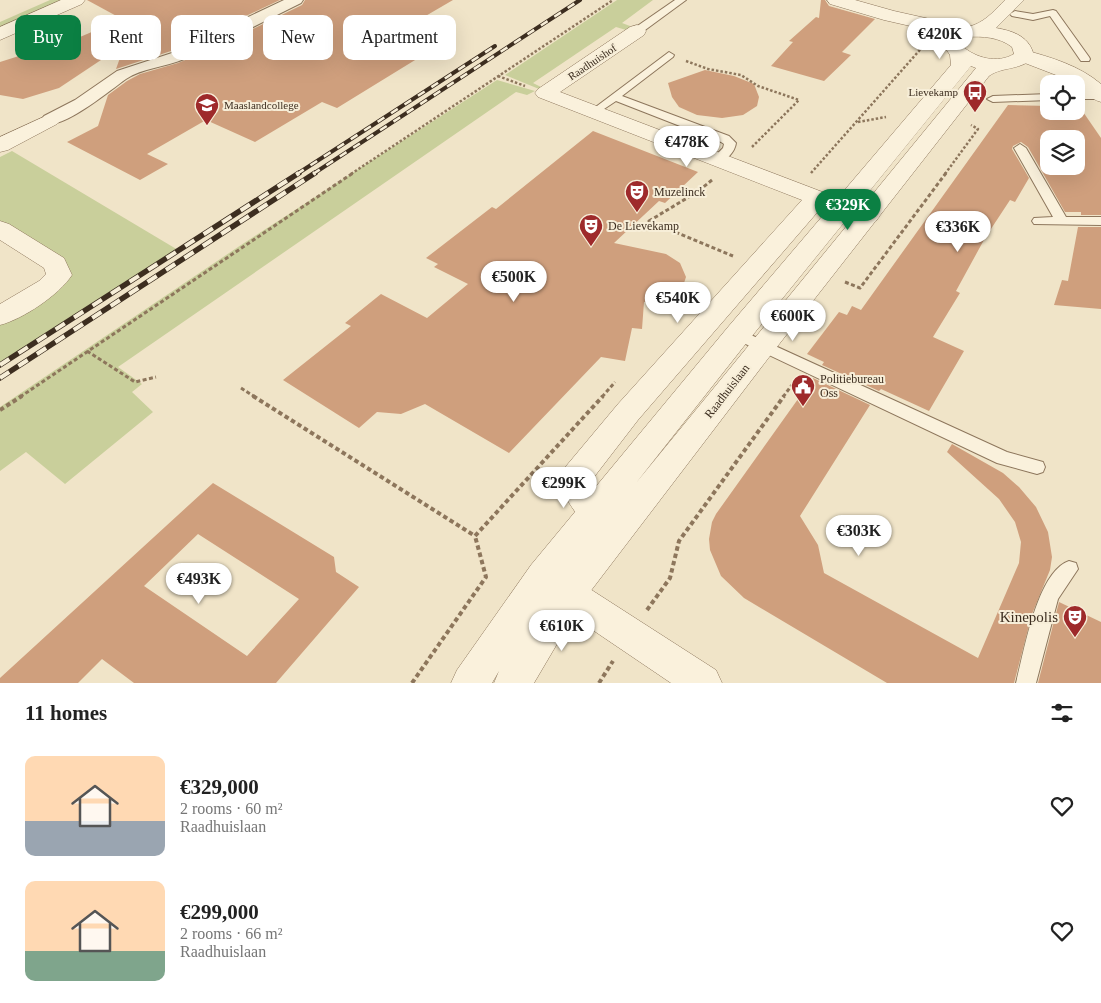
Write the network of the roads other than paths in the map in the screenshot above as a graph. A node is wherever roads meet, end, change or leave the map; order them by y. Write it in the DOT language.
graph roads {
  1 [pos="44,0"];
  2 [pos="76,0"];
  3 [pos="296,0"];
  4 [pos="681,0"];
  5 [pos="841,1"];
  6 [pos="1015,5"];
  7 [pos="0,19"];
  8 [pos="637,31"];
  9 [pos="0,34"];
  10 [pos="963,40"];
  11 [pos="1013,40"];
  12 [pos="669,55"];
  13 [pos="1024,56"];
  14 [pos="1085,59"];
  15 [pos="993,64"];
  16 [pos="1085,96"];
  17 [pos="1101,96"];
  18 [pos="614,97"];
  19 [pos="1040,97"];
  20 [pos="993,99"];
  21 [pos="595,112"];
  22 [pos="50,120"];
  23 [pos="0,145"];
  24 [pos="1020,148"];
  25 [pos="726,163"];
  26 [pos="831,203"];
  27 [pos="1038,221"];
  28 [pos="1062,221"];
  29 [pos="1101,221"];
  30 [pos="0,229"];
  31 [pos="0,316"];
  32 [pos="751,340"];
  33 [pos="1038,467"];
  34 [pos="594,512"];
  35 [pos="1069,570"];
  36 [pos="556,585"];
  37 [pos="470,683"];
  38 [pos="513,683"];
  39 [pos="703,683"];
  40 [pos="1026,683"];
  1 -- 7 [label="street"];
  2 -- 9 [label="street"];
  3 -- 22 [label="street"];
  4 -- 8 [label="lane, Raadhuishof"];
  5 -- 10 [label="street"];
  6 -- 10 [label="street"];
  6 -- 11 [label="street"];
  6 -- 14 [label="lane"];
  8 -- 21 [label="street, Raadhuishof"];
  10 -- 11 [label="street"];
  10 -- 15 [label="street"];
  10 -- 26 [label="street, Raadhuislaan"];
  11 -- 13 [label="street"];
  12 -- 18 [label="lane"];
  13 -- 15 [label="street"];
  13 -- 17 [label="street"];
  15 -- 26 [label="street, Raadhuislaan"];
  16 -- 17 [label="lane"];
  18 -- 21 [label="lane"];
  18 -- 25 [label="lane"];
  19 -- 20 [label="lane"];
  21 -- 25 [label="street, Raadhuishof"];
  22 -- 23 [label="street"];
  24 -- 28 [label="lane"];
  25 -- 26 [label="street, Raadhuishof"];
  26 -- 32 [label="street, Raadhuislaan"];
  26 -- 34 [label="street, Raadhuislaan"];
  27 -- 28 [label="lane"];
  28 -- 29 [label="lane"];
  30 -- 31 [label="street"];
  32 -- 33 [label="lane"];
  32 -- 34 [label="street, Raadhuislaan"];
  32 -- 36 [label="street, Raadhuislaan"];
  34 -- 36 [label="street, Raadhuislaan"];
  35 -- 40 [label="lane"];
  36 -- 37 [label="street, Raadhuislaan"];
  36 -- 38 [label="street, Raadhuislaan"];
  36 -- 39 [label="street"];
}
